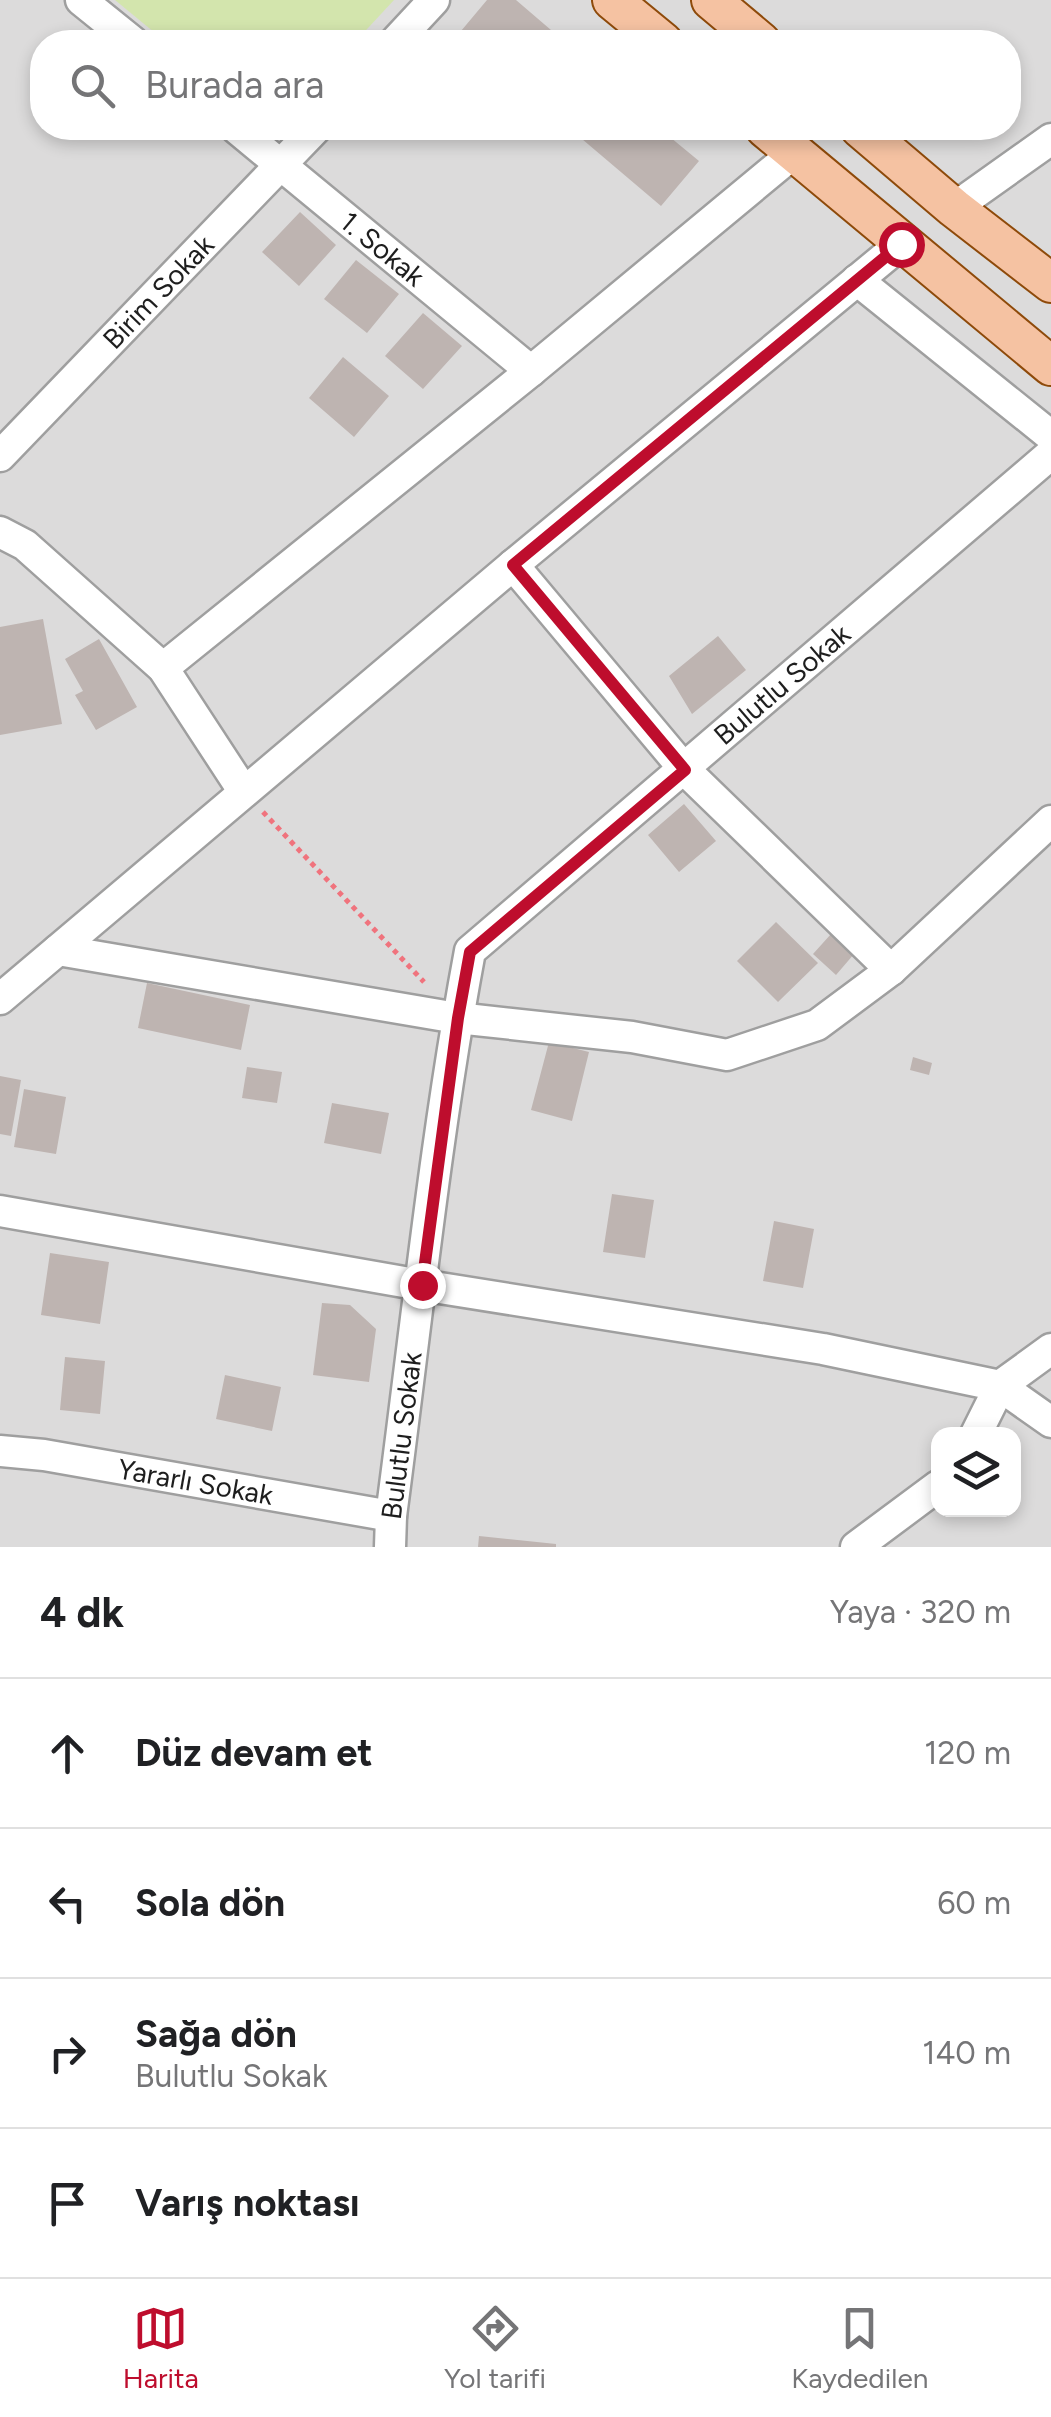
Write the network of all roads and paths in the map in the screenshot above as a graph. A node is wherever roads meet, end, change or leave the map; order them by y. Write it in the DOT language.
graph roads {
  1 [pos="81,0"];
  2 [pos="434,0"];
  3 [pos="612,0"];
  4 [pos="711,0"];
  5 [pos="118,30"];
  6 [pos="406,30"];
  7 [pos="648,30"];
  8 [pos="747,30"];
  9 [pos="1051,139"];
  10 [pos="251,140"];
  11 [pos="305,140"];
  12 [pos="780,140"];
  13 [pos="874,140"];
  14 [pos="794,152"];
  15 [pos="281,165"];
  16 [pos="954,208"];
  17 [pos="901,244"];
  18 [pos="857,280"];
  19 [pos="1051,283"];
  20 [pos="1051,366"];
  21 [pos="531,371"];
  22 [pos="1051,436"];
  23 [pos="1051,454"];
  24 [pos="0,456"];
  25 [pos="0,532"];
  26 [pos="513,565"];
  27 [pos="163,668"];
  28 [pos="685,770"];
  29 [pos="244,792"];
  30 [pos="1051,821"];
  31 [pos="58,950"];
  32 [pos="892,970"];
  33 [pos="0,999"];
  34 [pos="458,1018"];
  35 [pos="0,1211"];
  36 [pos="422,1285"];
  37 [pos="1051,1348"];
  38 [pos="1000,1386"];
  39 [pos="1051,1422"];
  40 [pos="980,1427"];
  41 [pos="0,1452"];
  42 [pos="931,1491"];
  43 [pos="391,1516"];
  44 [pos="390,1547"];
  45 [pos="856,1547"];
  1 -- 5 [label="street"];
  2 -- 6 [label="street"];
  3 -- 7 [label="main road"];
  4 -- 8 [label="main road"];
  9 -- 16 [label="street"];
  10 -- 15 [label="street, 1. Sokak"];
  11 -- 15 [label="street, Birim Sokak"];
  12 -- 14 [label="main road"];
  13 -- 16 [label="main road"];
  14 -- 17 [label="main road"];
  14 -- 21 [label="street"];
  15 -- 21 [label="street, 1. Sokak"];
  15 -- 24 [label="street, Birim Sokak"];
  16 -- 19 [label="main road"];
  17 -- 18 [label="street"];
  17 -- 20 [label="main road"];
  18 -- 22 [label="street"];
  18 -- 26 [label="street"];
  21 -- 27 [label="street"];
  23 -- 28 [label="street, Bulutlu Sokak"];
  25 -- 27 [label="street"];
  26 -- 28 [label="street"];
  26 -- 29 [label="street"];
  27 -- 29 [label="street"];
  28 -- 32 [label="street"];
  28 -- 34 [label="street, Bulutlu Sokak"];
  29 -- 31 [label="street"];
  29 -- 34 [label="path"];
  30 -- 32 [label="street"];
  31 -- 33 [label="street"];
  31 -- 34 [label="street"];
  32 -- 34 [label="street"];
  34 -- 36 [label="street, Bulutlu Sokak"];
  35 -- 36 [label="street"];
  36 -- 38 [label="street"];
  36 -- 43 [label="street, Bulutlu Sokak"];
  37 -- 38 [label="street"];
  38 -- 39 [label="street"];
  38 -- 40 [label="street"];
  41 -- 43 [label="street, Yararlı Sokak"];
  42 -- 45 [label="street"];
  43 -- 44 [label="street, Bulutlu Sokak"];
}
